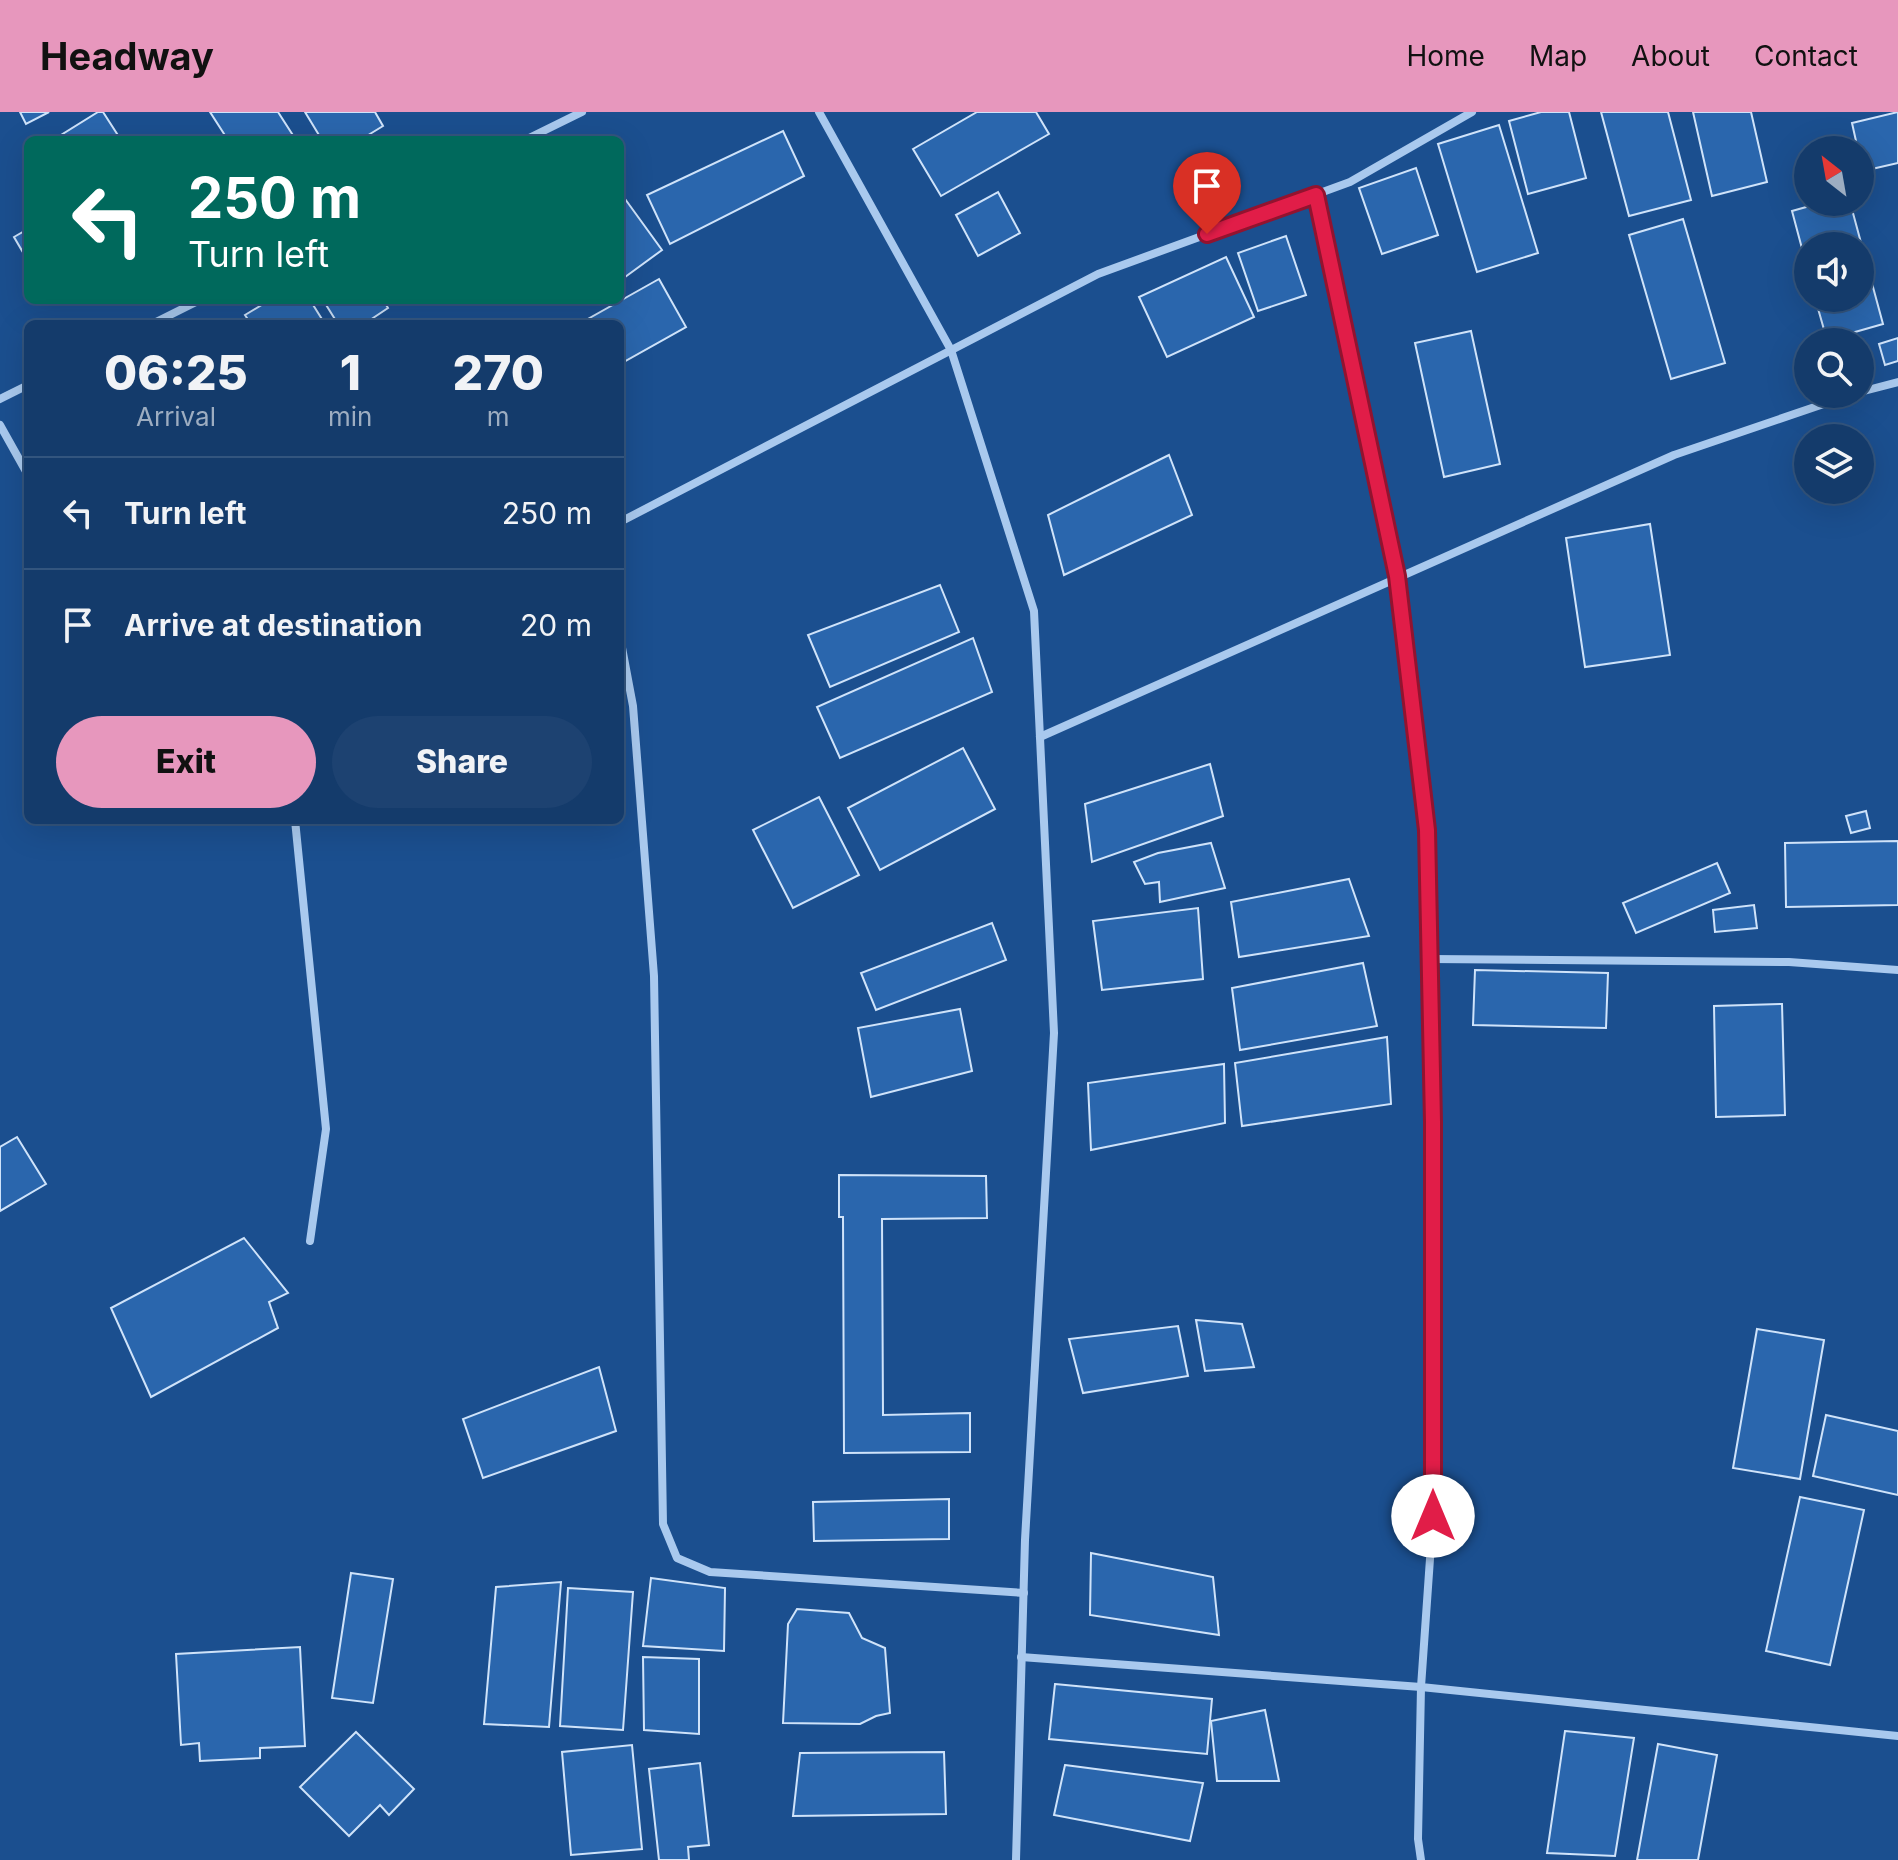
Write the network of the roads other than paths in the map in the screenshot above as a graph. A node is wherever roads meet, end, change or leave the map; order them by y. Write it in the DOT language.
graph roads {
  1 [pos="582,112"];
  2 [pos="819,112"];
  3 [pos="1472,112"];
  4 [pos="533,136"];
  5 [pos="1316,195"];
  6 [pos="192,304"];
  7 [pos="160,320"];
  8 [pos="951,350"];
  9 [pos="1898,382"];
  10 [pos="24,387"];
  11 [pos="1874,388"];
  12 [pos="0,399"];
  13 [pos="1812,408"];
  14 [pos="0,425"];
  15 [pos="24,468"];
  16 [pos="624,520"];
  17 [pos="1397,576"];
  18 [pos="624,658"];
  19 [pos="1040,737"];
  20 [pos="295,824"];
  21 [pos="1430,959"];
  22 [pos="1898,970"];
  23 [pos="310,1241"];
  24 [pos="1024,1593"];
  25 [pos="1021,1657"];
  26 [pos="1421,1687"];
  27 [pos="1898,1736"];
  28 [pos="1016,1860"];
  29 [pos="1421,1860"];
  1 -- 4 [label="street"];
  2 -- 8 [label="street"];
  3 -- 5 [label="street"];
  5 -- 8 [label="street"];
  5 -- 17 [label="street"];
  6 -- 7 [label="street"];
  8 -- 16 [label="street"];
  8 -- 19 [label="street"];
  9 -- 11 [label="street"];
  10 -- 12 [label="street"];
  13 -- 17 [label="street"];
  14 -- 15 [label="street"];
  17 -- 19 [label="street"];
  17 -- 21 [label="street"];
  18 -- 24 [label="street"];
  19 -- 24 [label="street"];
  20 -- 23 [label="street"];
  21 -- 22 [label="street"];
  21 -- 26 [label="street"];
  24 -- 25 [label="street"];
  25 -- 26 [label="street"];
  25 -- 28 [label="street"];
  26 -- 27 [label="street"];
  26 -- 29 [label="street"];
}
